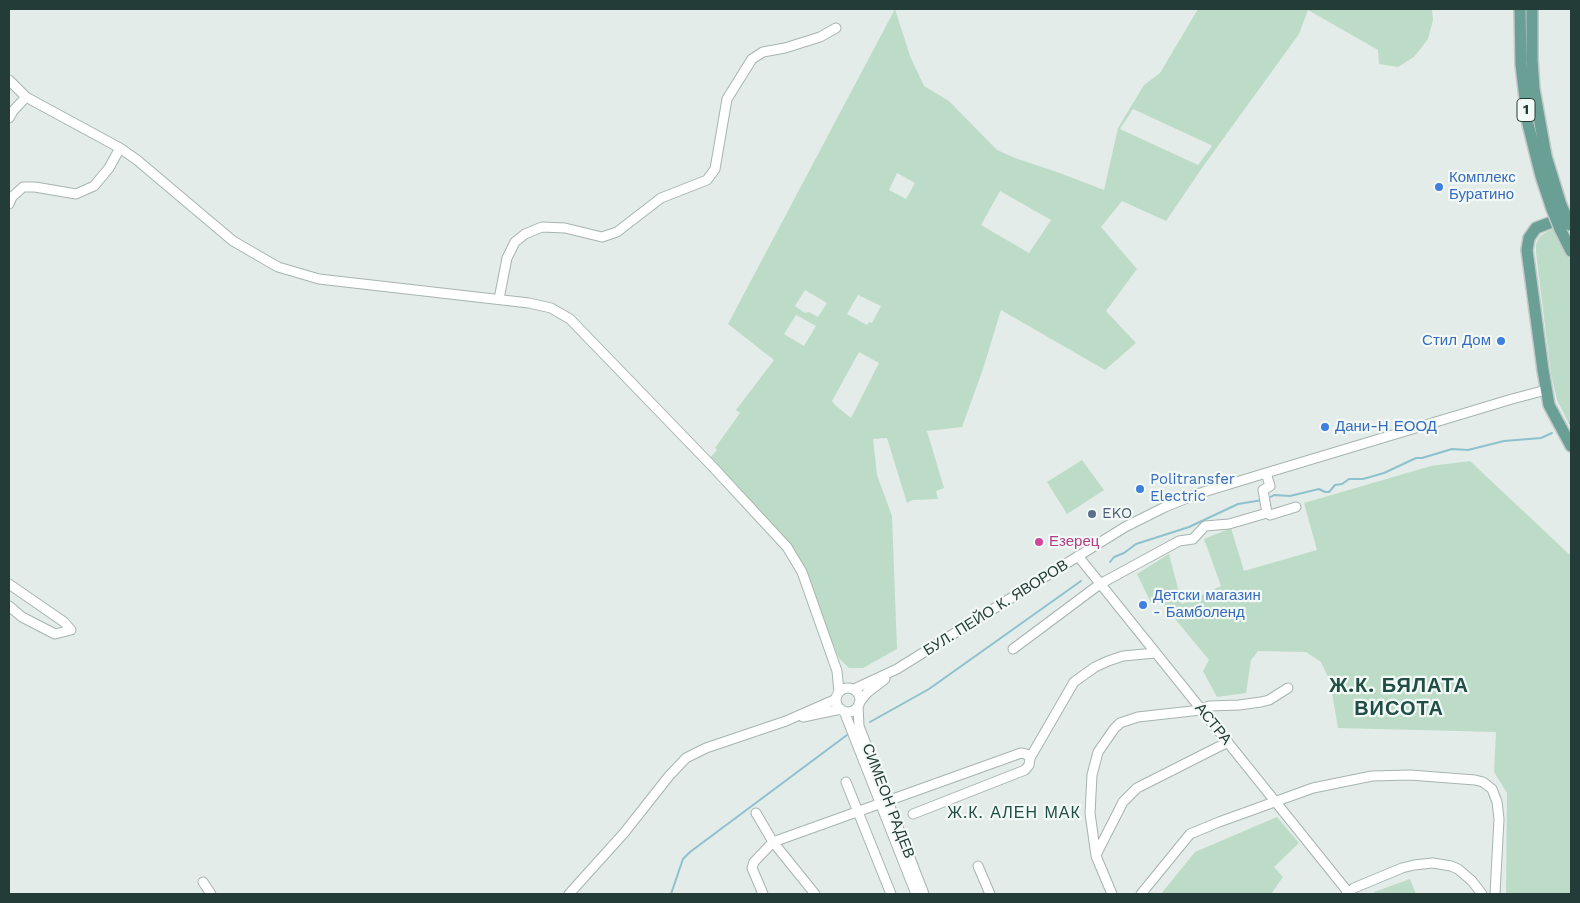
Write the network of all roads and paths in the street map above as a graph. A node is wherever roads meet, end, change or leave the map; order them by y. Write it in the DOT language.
graph roads {
  1 [pos="1520,9"];
  2 [pos="1532,9"];
  3 [pos="836,28"];
  4 [pos="9,80"];
  5 [pos="26,97"];
  6 [pos="9,118"];
  7 [pos="120,148"];
  8 [pos="9,204"];
  9 [pos="1565,216"];
  10 [pos="1571,251"];
  11 [pos="499,299"];
  12 [pos="1546,390"];
  13 [pos="1571,446"];
  14 [pos="1266,473"];
  15 [pos="1296,507"];
  16 [pos="1266,510"];
  17 [pos="1078,556"];
  18 [pos="9,584"];
  19 [pos="1100,584"];
  20 [pos="9,606"];
  21 [pos="1013,649"];
  22 [pos="1155,653"];
  23 [pos="897,669"];
  24 [pos="837,671"];
  25 [pos="1288,688"];
  26 [pos="852,689"];
  27 [pos="838,695"];
  28 [pos="858,705"];
  29 [pos="842,710"];
  30 [pos="1201,710"];
  31 [pos="786,721"];
  32 [pos="1228,742"];
  33 [pos="1030,758"];
  34 [pos="846,782"];
  35 [pos="884,802"];
  36 [pos="1274,802"];
  37 [pos="859,812"];
  38 [pos="756,813"];
  39 [pos="913,814"];
  40 [pos="773,842"];
  41 [pos="1096,856"];
  42 [pos="978,866"];
  43 [pos="203,882"];
  44 [pos="1347,893"];
  45 [pos="210,894"];
  46 [pos="569,894"];
  47 [pos="763,894"];
  48 [pos="815,894"];
  49 [pos="891,894"];
  50 [pos="916,894"];
  51 [pos="924,894"];
  52 [pos="990,894"];
  53 [pos="1112,894"];
  54 [pos="1141,894"];
  55 [pos="1482,894"];
  56 [pos="1496,894"];
  1 -- 9 [label="main road, 1"];
  2 -- 9 [label="main road, 1"];
  3 -- 11 [label="street"];
  4 -- 5 [label="street"];
  5 -- 6 [label="street"];
  5 -- 7 [label="street"];
  7 -- 8 [label="street"];
  7 -- 11 [label="street"];
  9 -- 10 [label="main road, 1"];
  9 -- 12 [label="main road"];
  11 -- 24 [label="street"];
  12 -- 13 [label="main road"];
  12 -- 14 [label="street, БУЛ. ПЕЙО К. ЯВОРОВ"];
  14 -- 16 [label="street"];
  14 -- 17 [label="street, БУЛ. ПЕЙО К. ЯВОРОВ"];
  15 -- 16 [label="street"];
  16 -- 19 [label="street"];
  17 -- 19 [label="street, АСТРА"];
  17 -- 23 [label="street, БУЛ. ПЕЙО К. ЯВОРОВ"];
  18 -- 20 [label="street"];
  19 -- 21 [label="street"];
  19 -- 22 [label="street, АСТРА"];
  22 -- 30 [label="street, АСТРА"];
  22 -- 33 [label="street"];
  23 -- 26 [label="street, БУЛ. ПЕЙО К. ЯВОРОВ"];
  23 -- 28 [label="street, БУЛ. ПЕЙО К. ЯВОРОВ"];
  24 -- 26 [label="street"];
  24 -- 27 [label="street"];
  25 -- 30 [label="street"];
  26 -- 27 [label="street"];
  26 -- 28 [label="street"];
  27 -- 29 [label="street"];
  27 -- 31 [label="street"];
  28 -- 29 [label="street"];
  28 -- 35 [label="street, СИМЕОН РАДЕВ"];
  29 -- 31 [label="street"];
  29 -- 35 [label="street, СИМЕОН РАДЕВ"];
  30 -- 32 [label="street, АСТРА"];
  30 -- 41 [label="street"];
  31 -- 46 [label="street"];
  32 -- 36 [label="street, АСТРА"];
  32 -- 41 [label="street"];
  33 -- 35 [label="street"];
  33 -- 39 [label="street"];
  34 -- 37 [label="street"];
  35 -- 37 [label="street"];
  35 -- 50 [label="street, СИМЕОН РАДЕВ"];
  35 -- 51 [label="street, СИМЕОН РАДЕВ"];
  36 -- 44 [label="street, АСТРА"];
  36 -- 54 [label="street"];
  36 -- 56 [label="street"];
  37 -- 40 [label="street"];
  37 -- 49 [label="street"];
  38 -- 40 [label="street"];
  40 -- 47 [label="street"];
  40 -- 48 [label="street"];
  41 -- 53 [label="street"];
  42 -- 52 [label="street"];
  43 -- 45 [label="street"];
  44 -- 55 [label="street"];
}
